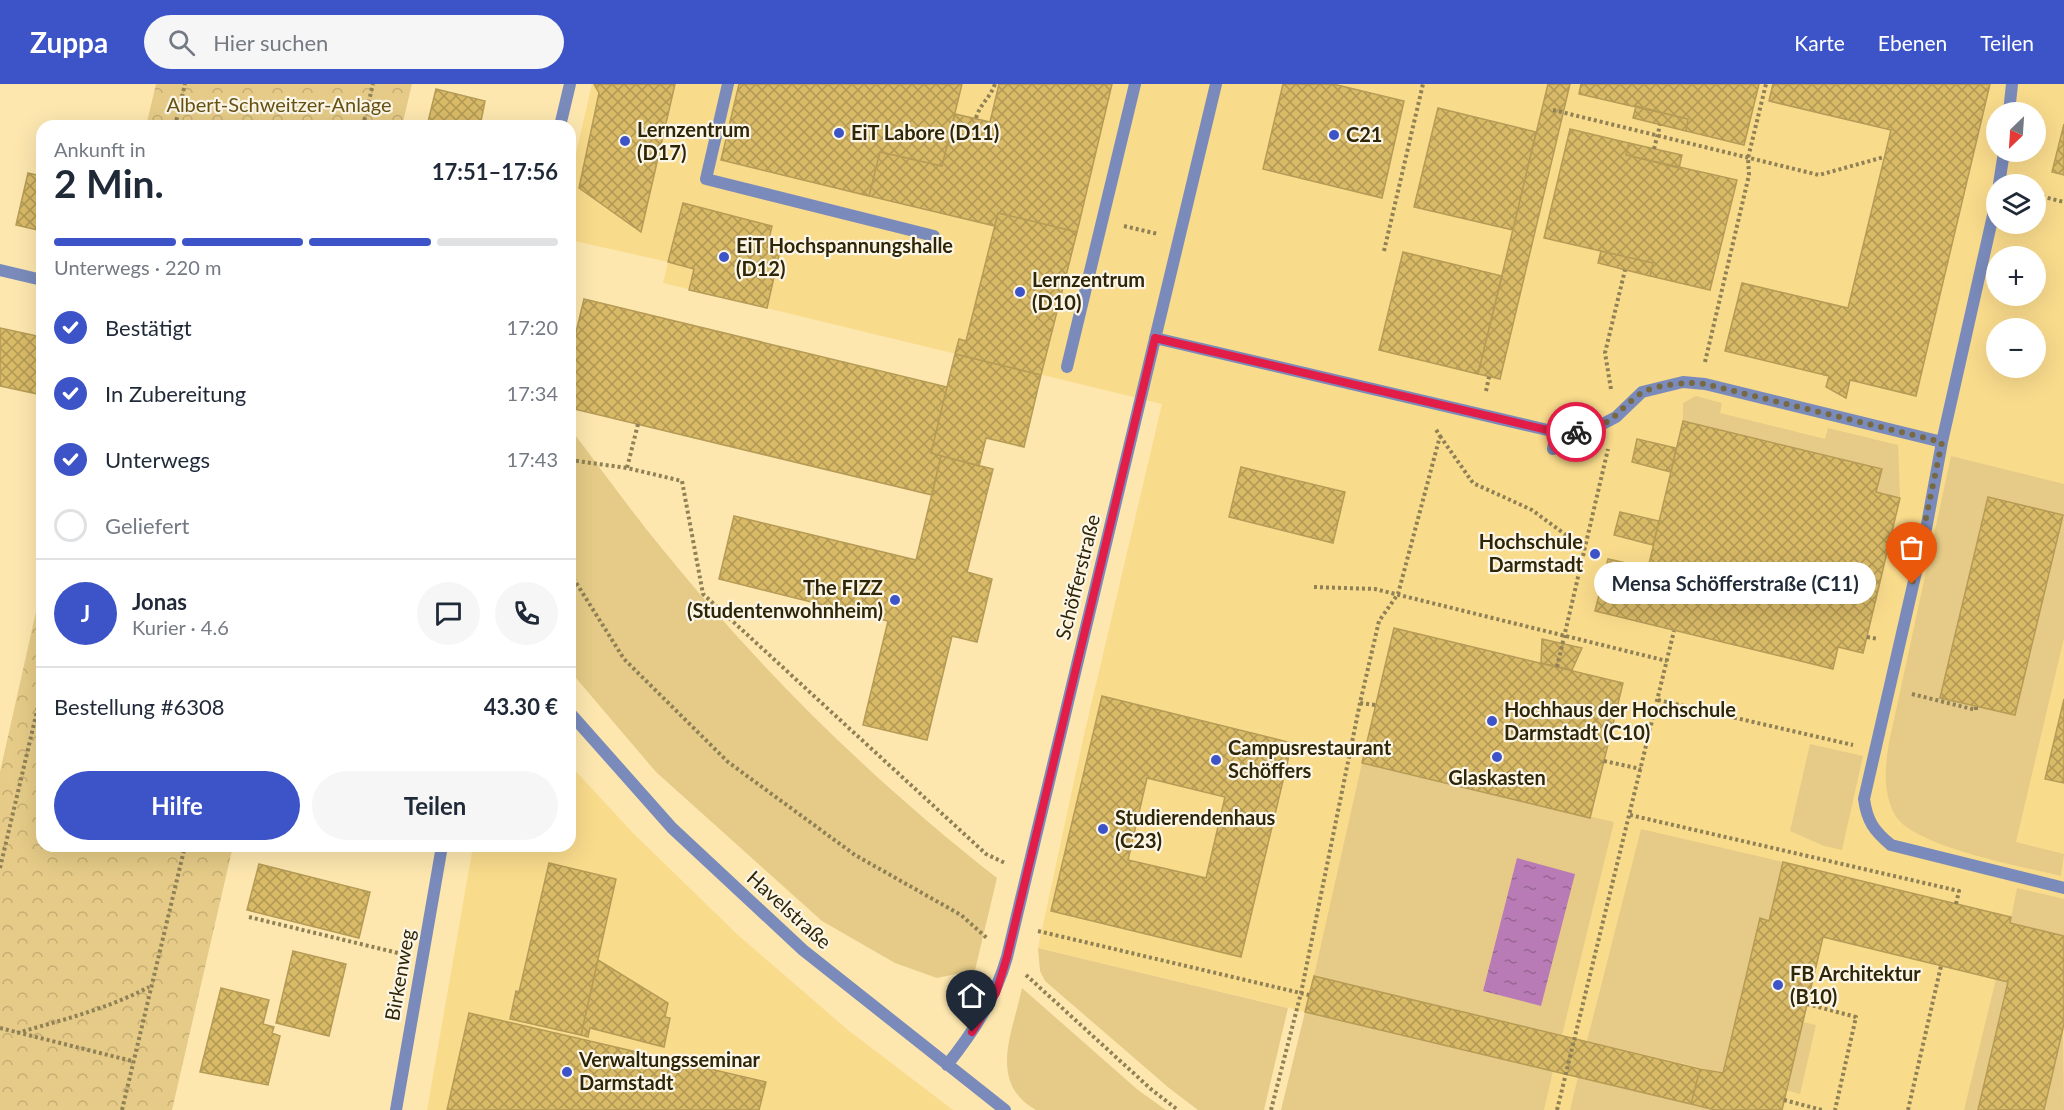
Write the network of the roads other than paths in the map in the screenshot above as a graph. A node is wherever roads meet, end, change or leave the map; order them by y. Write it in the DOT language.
graph roads {
  1 [pos="570,84"];
  2 [pos="728,84"];
  3 [pos="1135,84"];
  4 [pos="1216,84"];
  5 [pos="2013,84"];
  6 [pos="2010,102"];
  7 [pos="561,120"];
  8 [pos="1989,234"];
  9 [pos="934,236"];
  10 [pos="0,270"];
  11 [pos="36,279"];
  12 [pos="1155,338"];
  13 [pos="1067,367"];
  14 [pos="1556,432"];
  15 [pos="1942,442"];
  16 [pos="1553,449"];
  17 [pos="576,720"];
  18 [pos="441,852"];
  19 [pos="2064,888"];
  20 [pos="947,1065"];
  21 [pos="396,1110"];
  22 [pos="1005,1110"];
  1 -- 7 [label="street"];
  2 -- 9 [label="street"];
  3 -- 13 [label="street"];
  4 -- 12 [label="street, Schöfferstraße"];
  5 -- 6 [label="street"];
  8 -- 15 [label="street"];
  10 -- 11 [label="street"];
  12 -- 14 [label="street"];
  12 -- 20 [label="street, Schöfferstraße"];
  14 -- 15 [label="street"];
  14 -- 16 [label="street"];
  15 -- 19 [label="street"];
  17 -- 20 [label="street, Havelstraße"];
  18 -- 21 [label="street, Birkenweg"];
  20 -- 22 [label="street, Havelstraße"];
}
